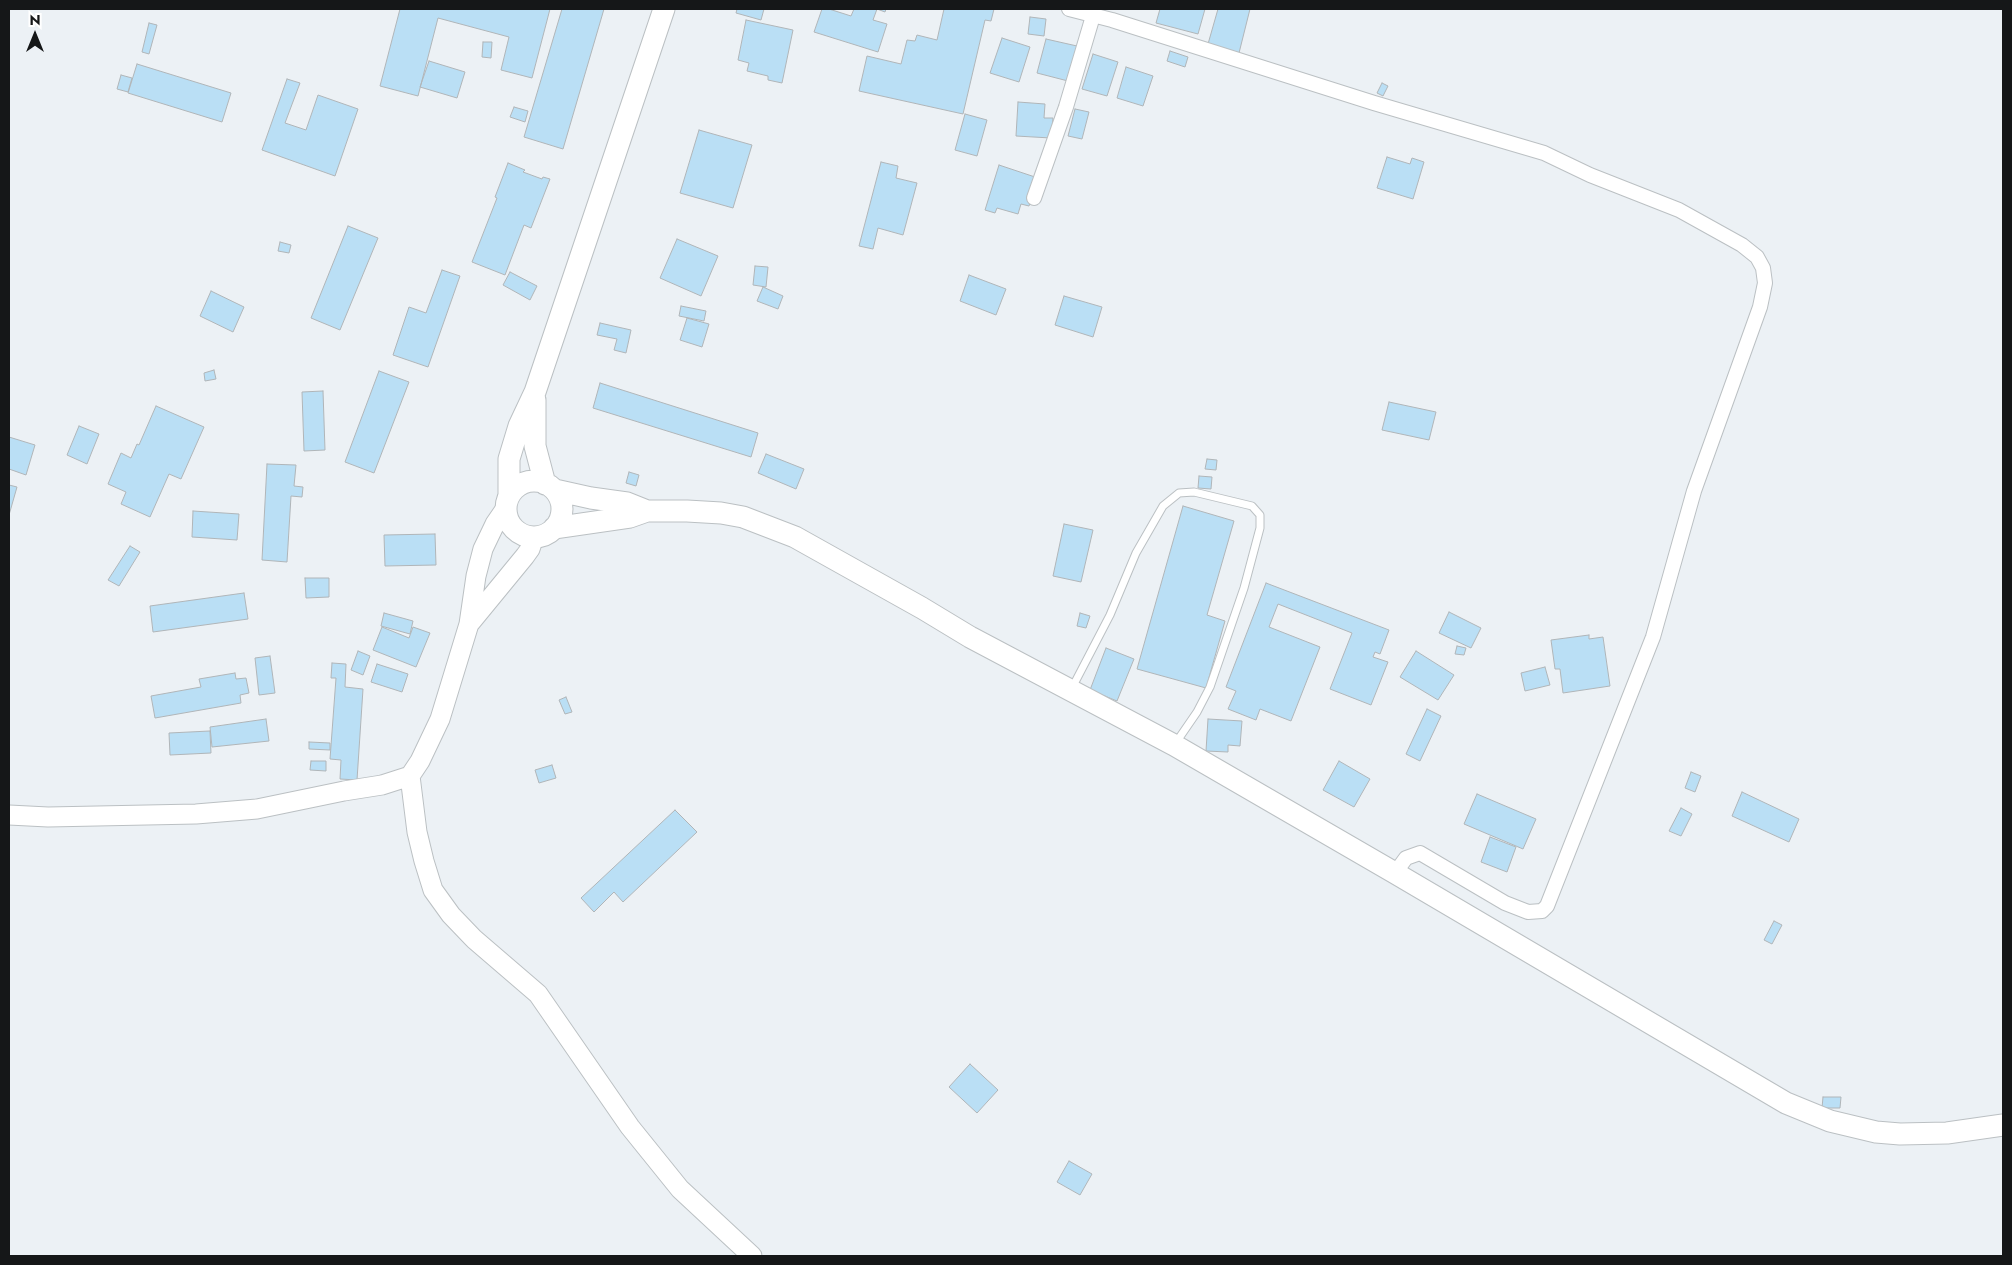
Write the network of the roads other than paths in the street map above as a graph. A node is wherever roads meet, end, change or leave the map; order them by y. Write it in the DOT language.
graph roads {
  1 [pos="664,9"];
  2 [pos="1069,9"];
  3 [pos="1093,16"];
  4 [pos="1034,198"];
  5 [pos="535,392"];
  6 [pos="550,487"];
  7 [pos="508,502"];
  8 [pos="647,511"];
  9 [pos="554,528"];
  10 [pos="534,537"];
  11 [pos="469,624"];
  12 [pos="1070,691"];
  13 [pos="1174,745"];
  14 [pos="410,776"];
  15 [pos="9,815"];
  16 [pos="1396,872"];
  17 [pos="2003,1125"];
  18 [pos="752,1256"];
  1 -- 5 [label="main road"];
  2 -- 3 [label="street"];
  3 -- 4 [label="street"];
  3 -- 16 [label="street"];
  5 -- 6 [label="main road"];
  5 -- 7 [label="main road"];
  6 -- 7 [label="main road"];
  6 -- 8 [label="main road"];
  6 -- 9 [label="main road"];
  7 -- 10 [label="main road"];
  7 -- 11 [label="main road"];
  8 -- 9 [label="main road"];
  8 -- 12 [label="main road"];
  9 -- 10 [label="main road"];
  10 -- 11 [label="main road"];
  11 -- 14 [label="main road"];
  12 -- 13 [label="main road"];
  12 -- 13 [label="lane"];
  13 -- 16 [label="main road"];
  14 -- 15 [label="main road"];
  14 -- 18 [label="main road"];
  16 -- 17 [label="main road"];
}
